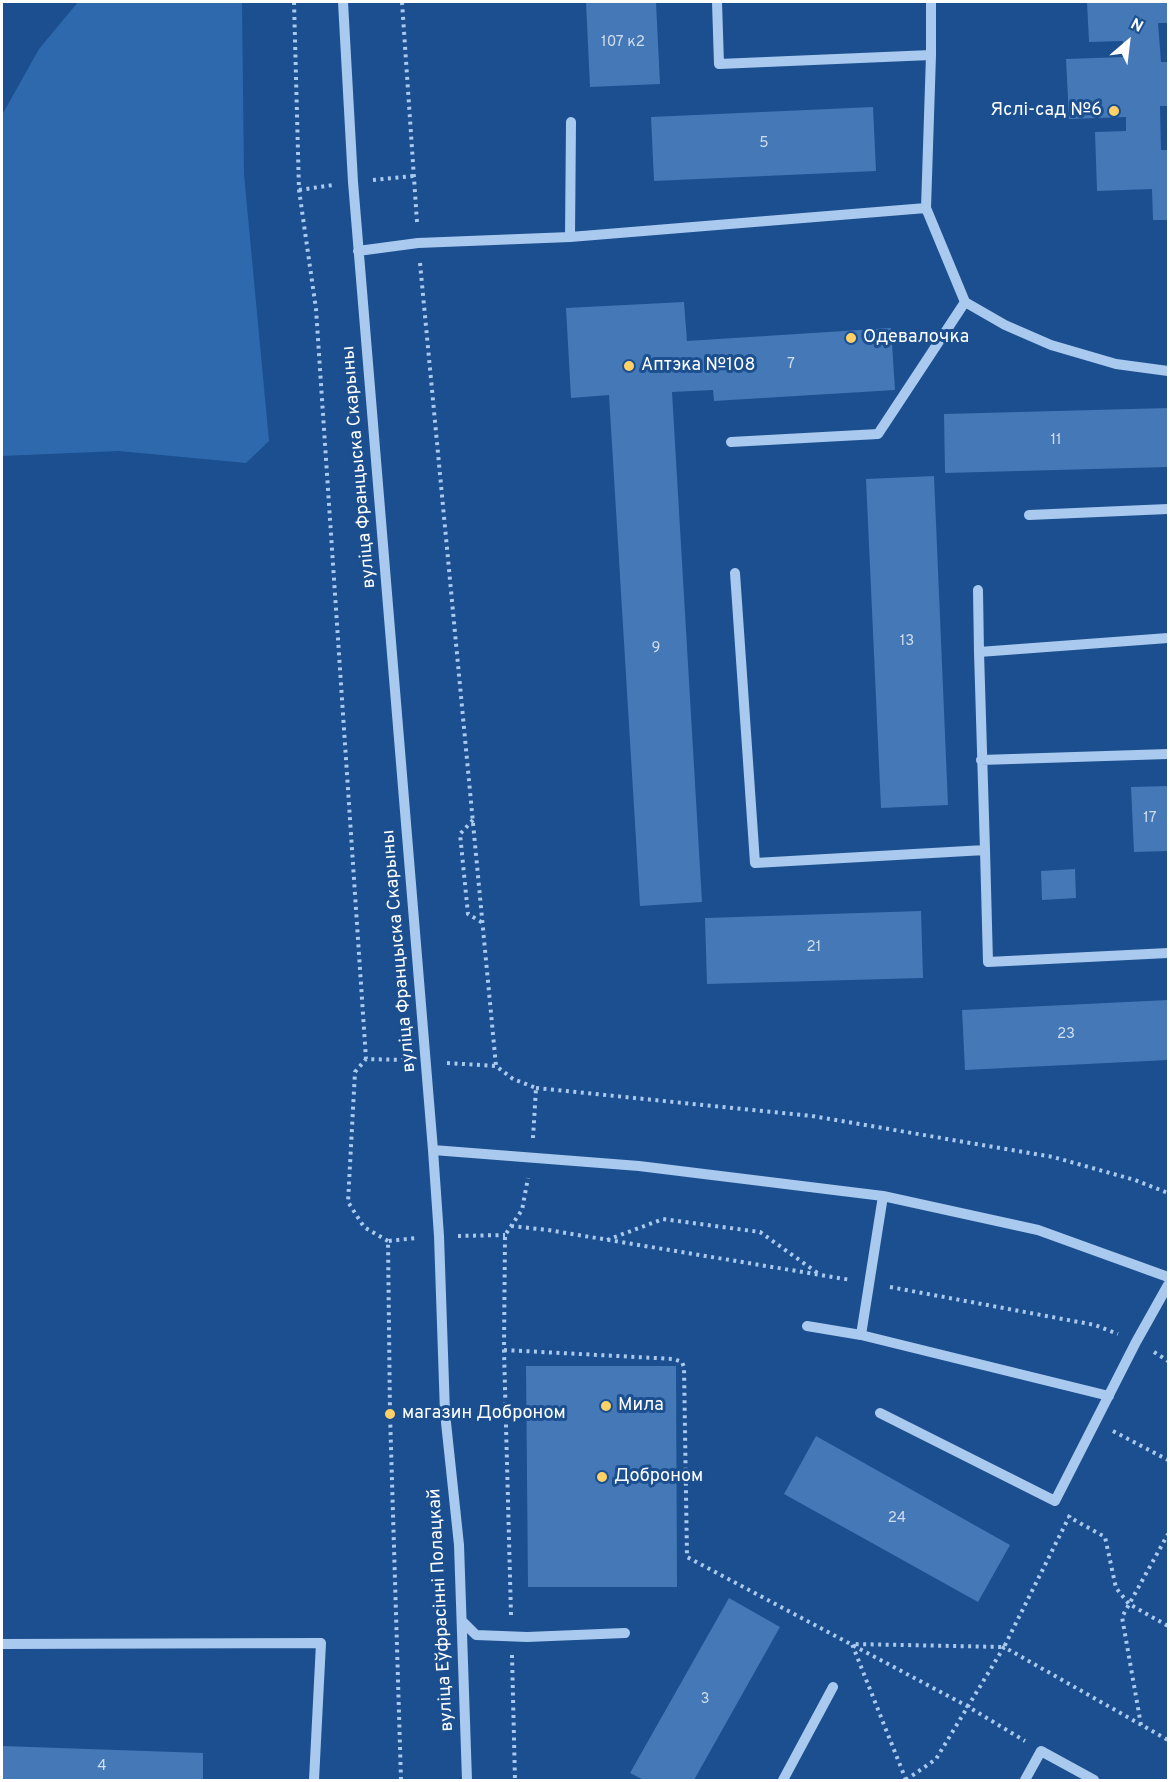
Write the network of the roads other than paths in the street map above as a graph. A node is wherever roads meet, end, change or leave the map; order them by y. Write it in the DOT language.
graph roads {
  1 [pos="344,2"];
  2 [pos="717,2"];
  3 [pos="931,2"];
  4 [pos="931,55"];
  5 [pos="571,122"];
  6 [pos="926,208"];
  7 [pos="570,237"];
  8 [pos="358,251"];
  9 [pos="965,302"];
  10 [pos="1168,371"];
  11 [pos="730,442"];
  12 [pos="1168,509"];
  13 [pos="1029,515"];
  14 [pos="735,573"];
  15 [pos="978,590"];
  16 [pos="1168,638"];
  17 [pos="979,652"];
  18 [pos="1168,754"];
  19 [pos="981,760"];
  20 [pos="985,850"];
  21 [pos="1168,953"];
  22 [pos="433,1150"];
  23 [pos="883,1196"];
  24 [pos="1168,1277"];
  25 [pos="1168,1285"];
  26 [pos="807,1326"];
  27 [pos="861,1335"];
  28 [pos="1109,1396"];
  29 [pos="880,1413"];
  30 [pos="462,1621"];
  31 [pos="625,1633"];
  32 [pos="2,1644"];
  33 [pos="833,1687"];
  34 [pos="314,1780"];
  35 [pos="466,1780"];
  36 [pos="783,1780"];
  37 [pos="1025,1780"];
  38 [pos="1095,1780"];
  1 -- 8 [label="street, вуліца Францыска Скарыны"];
  2 -- 4 [label="street"];
  3 -- 4 [label="street"];
  4 -- 6 [label="street"];
  5 -- 7 [label="street"];
  6 -- 7 [label="street"];
  6 -- 9 [label="street"];
  7 -- 8 [label="street"];
  8 -- 22 [label="street, вуліца Францыска Скарыны"];
  9 -- 10 [label="street"];
  9 -- 11 [label="street"];
  12 -- 13 [label="street"];
  14 -- 20 [label="street"];
  15 -- 17 [label="street"];
  16 -- 17 [label="street"];
  17 -- 19 [label="street"];
  18 -- 19 [label="street"];
  19 -- 20 [label="street"];
  20 -- 21 [label="street"];
  22 -- 23 [label="street"];
  22 -- 30 [label="street, вуліца Еўфрасінні Полацкай"];
  23 -- 24 [label="street"];
  23 -- 27 [label="street"];
  25 -- 28 [label="street"];
  26 -- 27 [label="street"];
  27 -- 28 [label="street"];
  28 -- 29 [label="street"];
  30 -- 31 [label="street"];
  30 -- 35 [label="street, вуліца Еўфрасінні Полацкай"];
  32 -- 34 [label="street"];
  33 -- 36 [label="street"];
  37 -- 38 [label="street"];
}
